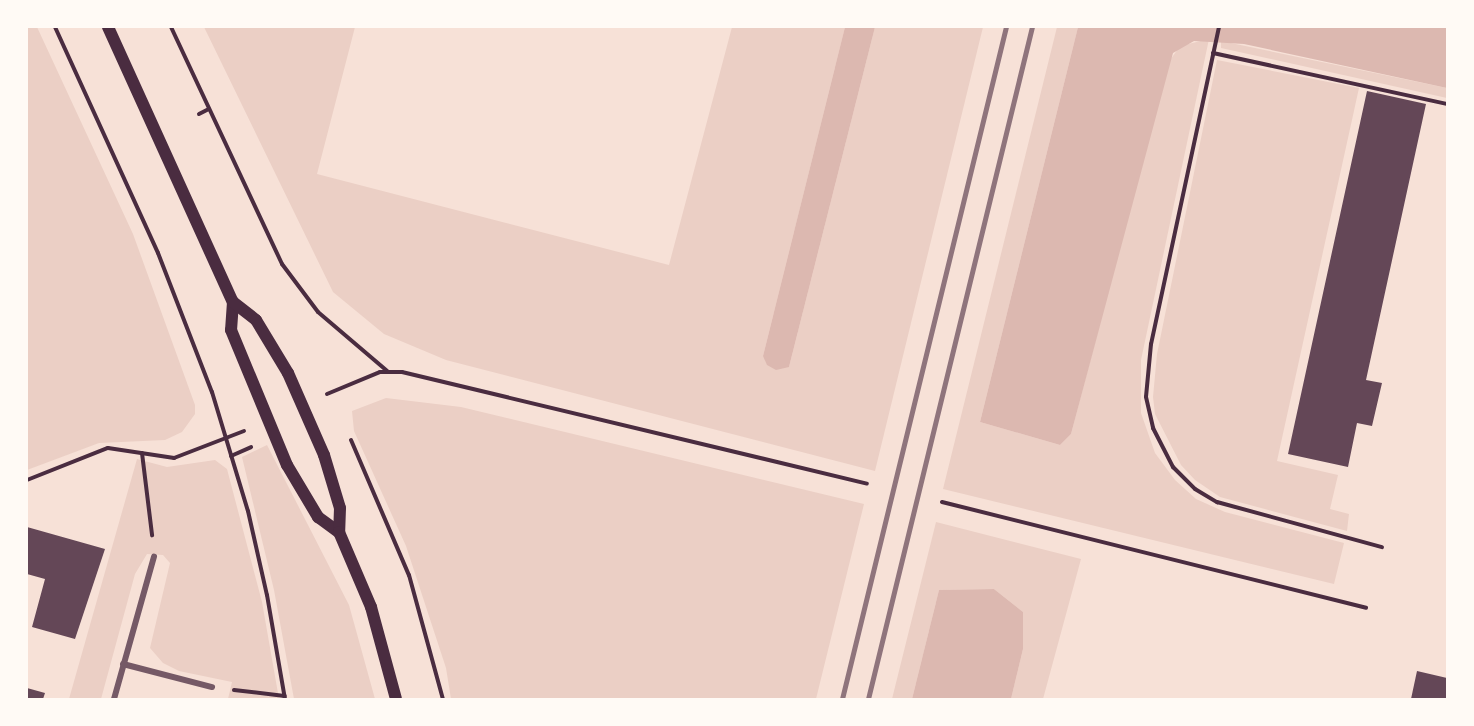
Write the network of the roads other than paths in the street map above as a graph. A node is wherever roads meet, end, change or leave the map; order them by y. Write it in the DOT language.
graph roads {
  1 [pos="108,27"];
  2 [pos="233,302"];
  3 [pos="339,532"];
  4 [pos="154,556"];
  5 [pos="123,664"];
  6 [pos="212,687"];
  7 [pos="114,699"];
  8 [pos="396,699"];
  1 -- 2 [label="main road"];
  2 -- 3 [label="main road"];
  2 -- 3 [label="main road"];
  3 -- 8 [label="main road"];
  4 -- 5 [label="street"];
  5 -- 6 [label="street"];
  5 -- 7 [label="street"];
}
